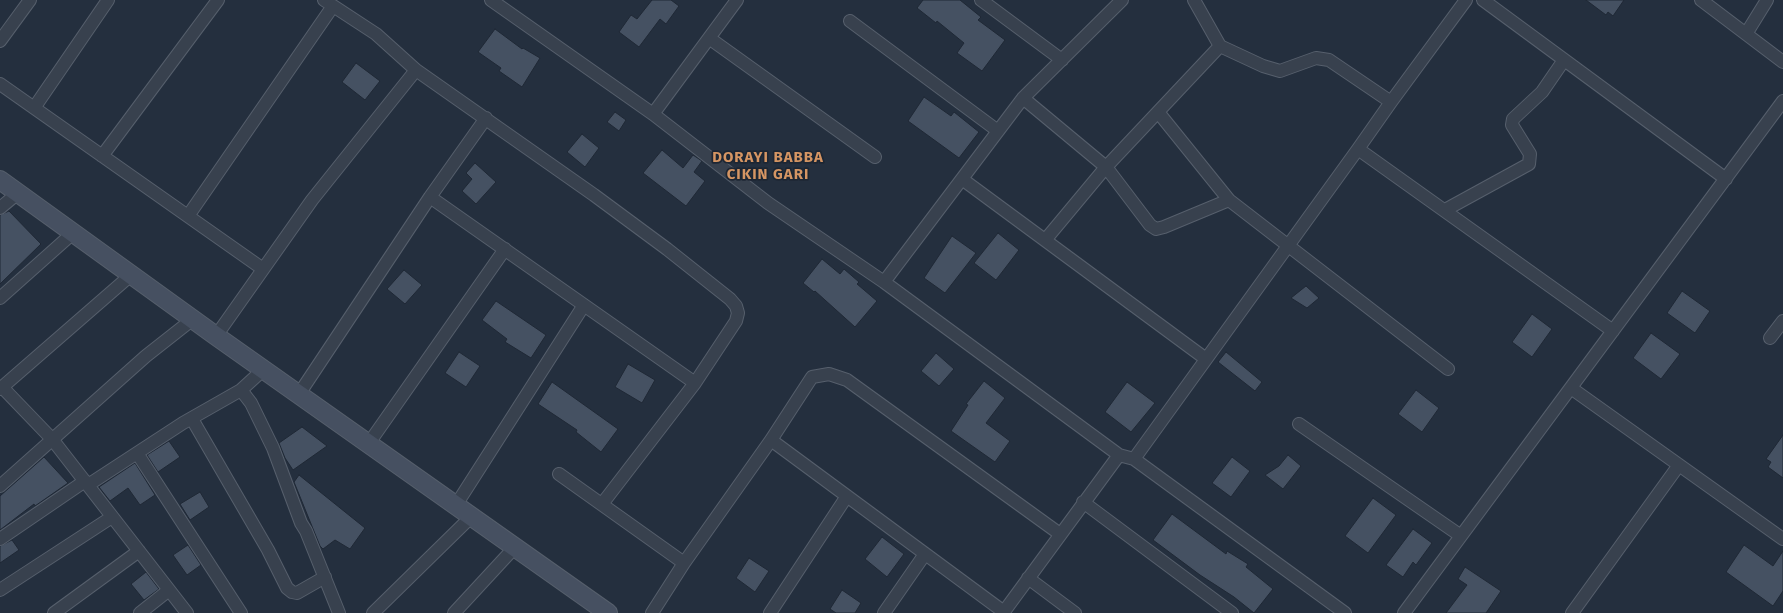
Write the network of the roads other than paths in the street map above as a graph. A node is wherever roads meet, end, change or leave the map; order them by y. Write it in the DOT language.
graph roads {
  1 [pos="30,0"];
  2 [pos="108,0"];
  3 [pos="218,0"];
  4 [pos="491,0"];
  5 [pos="737,0"];
  6 [pos="981,0"];
  7 [pos="1122,0"];
  8 [pos="1194,0"];
  9 [pos="1483,0"];
  10 [pos="1701,0"];
  11 [pos="1767,0"];
  12 [pos="1463,1"];
  13 [pos="329,3"];
  14 [pos="850,21"];
  15 [pos="1746,34"];
  16 [pos="710,38"];
  17 [pos="0,41"];
  18 [pos="1220,46"];
  19 [pos="1062,60"];
  20 [pos="1564,60"];
  21 [pos="1783,62"];
  22 [pos="416,70"];
  23 [pos="0,84"];
  24 [pos="1023,98"];
  25 [pos="1783,101"];
  26 [pos="1391,102"];
  27 [pos="34,108"];
  28 [pos="1158,112"];
  29 [pos="653,114"];
  30 [pos="486,118"];
  31 [pos="998,131"];
  32 [pos="1358,149"];
  33 [pos="102,156"];
  34 [pos="875,157"];
  35 [pos="1106,167"];
  36 [pos="962,179"];
  37 [pos="1726,179"];
  38 [pos="0,180"];
  39 [pos="18,193"];
  40 [pos="430,197"];
  41 [pos="1229,200"];
  42 [pos="0,208"];
  43 [pos="1445,210"];
  44 [pos="188,216"];
  45 [pos="73,233"];
  46 [pos="1046,239"];
  47 [pos="1288,246"];
  48 [pos="505,249"];
  49 [pos="263,269"];
  50 [pos="131,275"];
  51 [pos="884,282"];
  52 [pos="0,298"];
  53 [pos="584,305"];
  54 [pos="193,319"];
  55 [pos="1783,321"];
  56 [pos="1613,331"];
  57 [pos="216,336"];
  58 [pos="1770,338"];
  59 [pos="1206,359"];
  60 [pos="264,369"];
  61 [pos="1448,369"];
  62 [pos="695,383"];
  63 [pos="1,388"];
  64 [pos="1571,388"];
  65 [pos="241,390"];
  66 [pos="299,394"];
  67 [pos="192,419"];
  68 [pos="1299,424"];
  69 [pos="52,439"];
  70 [pos="771,440"];
  71 [pos="369,443"];
  72 [pos="137,453"];
  73 [pos="1119,455"];
  74 [pos="1134,459"];
  75 [pos="1679,465"];
  76 [pos="559,474"];
  77 [pos="86,483"];
  78 [pos="0,486"];
  79 [pos="847,496"];
  80 [pos="1083,502"];
  81 [pos="602,504"];
  82 [pos="456,505"];
  83 [pos="472,516"];
  84 [pos="112,517"];
  85 [pos="1060,534"];
  86 [pos="1461,536"];
  87 [pos="1783,538"];
  88 [pos="0,539"];
  89 [pos="515,547"];
  90 [pos="139,551"];
  91 [pos="925,554"];
  92 [pos="684,562"];
  93 [pos="325,577"];
  94 [pos="1028,578"];
  95 [pos="0,590"];
  96 [pos="169,590"];
  97 [pos="59,612"];
  98 [pos="1004,612"];
  99 [pos="140,613"];
  100 [pos="187,613"];
  101 [pos="241,613"];
  102 [pos="339,613"];
  103 [pos="373,613"];
  104 [pos="454,613"];
  105 [pos="608,613"];
  106 [pos="652,613"];
  107 [pos="770,613"];
  108 [pos="884,613"];
  109 [pos="1075,613"];
  110 [pos="1232,613"];
  111 [pos="1345,613"];
  112 [pos="1404,613"];
  113 [pos="1572,613"];
  1 -- 17 [label="street"];
  2 -- 27 [label="street"];
  3 -- 33 [label="street"];
  4 -- 29 [label="street"];
  5 -- 16 [label="street"];
  6 -- 19 [label="street"];
  7 -- 19 [label="street"];
  8 -- 18 [label="street"];
  9 -- 20 [label="street"];
  10 -- 15 [label="street"];
  11 -- 15 [label="street"];
  12 -- 26 [label="street"];
  13 -- 22 [label="street"];
  13 -- 44 [label="street"];
  14 -- 31 [label="street"];
  15 -- 21 [label="street"];
  16 -- 29 [label="street"];
  16 -- 34 [label="street"];
  18 -- 26 [label="street"];
  18 -- 28 [label="street"];
  19 -- 24 [label="street"];
  20 -- 37 [label="street"];
  20 -- 43 [label="street"];
  22 -- 30 [label="street"];
  22 -- 49 [label="street"];
  23 -- 27 [label="street"];
  24 -- 31 [label="street"];
  24 -- 35 [label="street"];
  25 -- 37 [label="street"];
  26 -- 32 [label="street"];
  27 -- 33 [label="street"];
  28 -- 35 [label="street"];
  28 -- 41 [label="street"];
  29 -- 51 [label="street"];
  30 -- 40 [label="street"];
  30 -- 62 [label="street"];
  31 -- 36 [label="street"];
  32 -- 43 [label="street"];
  32 -- 47 [label="street"];
  33 -- 44 [label="street"];
  35 -- 41 [label="street"];
  35 -- 46 [label="street"];
  36 -- 46 [label="street"];
  36 -- 51 [label="street"];
  37 -- 56 [label="street"];
  38 -- 39 [label="street"];
  39 -- 42 [label="street"];
  39 -- 45 [label="street"];
  40 -- 48 [label="street"];
  40 -- 66 [label="street"];
  41 -- 47 [label="street"];
  43 -- 56 [label="street"];
  44 -- 49 [label="street"];
  45 -- 50 [label="street"];
  45 -- 52 [label="street"];
  46 -- 59 [label="street"];
  47 -- 59 [label="street"];
  47 -- 61 [label="street"];
  48 -- 53 [label="street"];
  48 -- 71 [label="street"];
  49 -- 57 [label="street"];
  50 -- 54 [label="street"];
  50 -- 63 [label="street"];
  51 -- 73 [label="street"];
  53 -- 62 [label="street"];
  53 -- 82 [label="street"];
  54 -- 57 [label="street"];
  54 -- 69 [label="street"];
  55 -- 58 [label="street"];
  56 -- 64 [label="street"];
  57 -- 60 [label="street"];
  59 -- 74 [label="street"];
  60 -- 65 [label="street"];
  60 -- 66 [label="street"];
  62 -- 81 [label="street"];
  63 -- 69 [label="street"];
  64 -- 75 [label="street"];
  64 -- 86 [label="street"];
  65 -- 67 [label="street"];
  65 -- 93 [label="street"];
  66 -- 71 [label="street"];
  67 -- 72 [label="street"];
  67 -- 93 [label="street"];
  68 -- 86 [label="street"];
  69 -- 77 [label="street"];
  69 -- 78 [label="street"];
  70 -- 79 [label="street"];
  70 -- 85 [label="street"];
  70 -- 92 [label="street"];
  71 -- 82 [label="street"];
  72 -- 77 [label="street"];
  72 -- 101 [label="street"];
  73 -- 74 [label="street"];
  73 -- 80 [label="street"];
  74 -- 111 [label="street"];
  75 -- 87 [label="street"];
  75 -- 113 [label="street"];
  76 -- 81 [label="street"];
  77 -- 84 [label="street"];
  77 -- 88 [label="street"];
  79 -- 91 [label="street"];
  79 -- 107 [label="street"];
  80 -- 85 [label="street"];
  80 -- 110 [label="street"];
  81 -- 92 [label="street"];
  82 -- 83 [label="street"];
  83 -- 89 [label="street"];
  83 -- 103 [label="street"];
  84 -- 90 [label="street"];
  84 -- 95 [label="street"];
  85 -- 94 [label="street"];
  86 -- 112 [label="street"];
  89 -- 104 [label="street"];
  89 -- 105 [label="street"];
  90 -- 96 [label="street"];
  90 -- 97 [label="street"];
  91 -- 98 [label="street"];
  91 -- 108 [label="street"];
  92 -- 106 [label="street"];
  93 -- 102 [label="street"];
  94 -- 98 [label="street"];
  94 -- 109 [label="street"];
  96 -- 99 [label="street"];
  96 -- 100 [label="street"];
}
